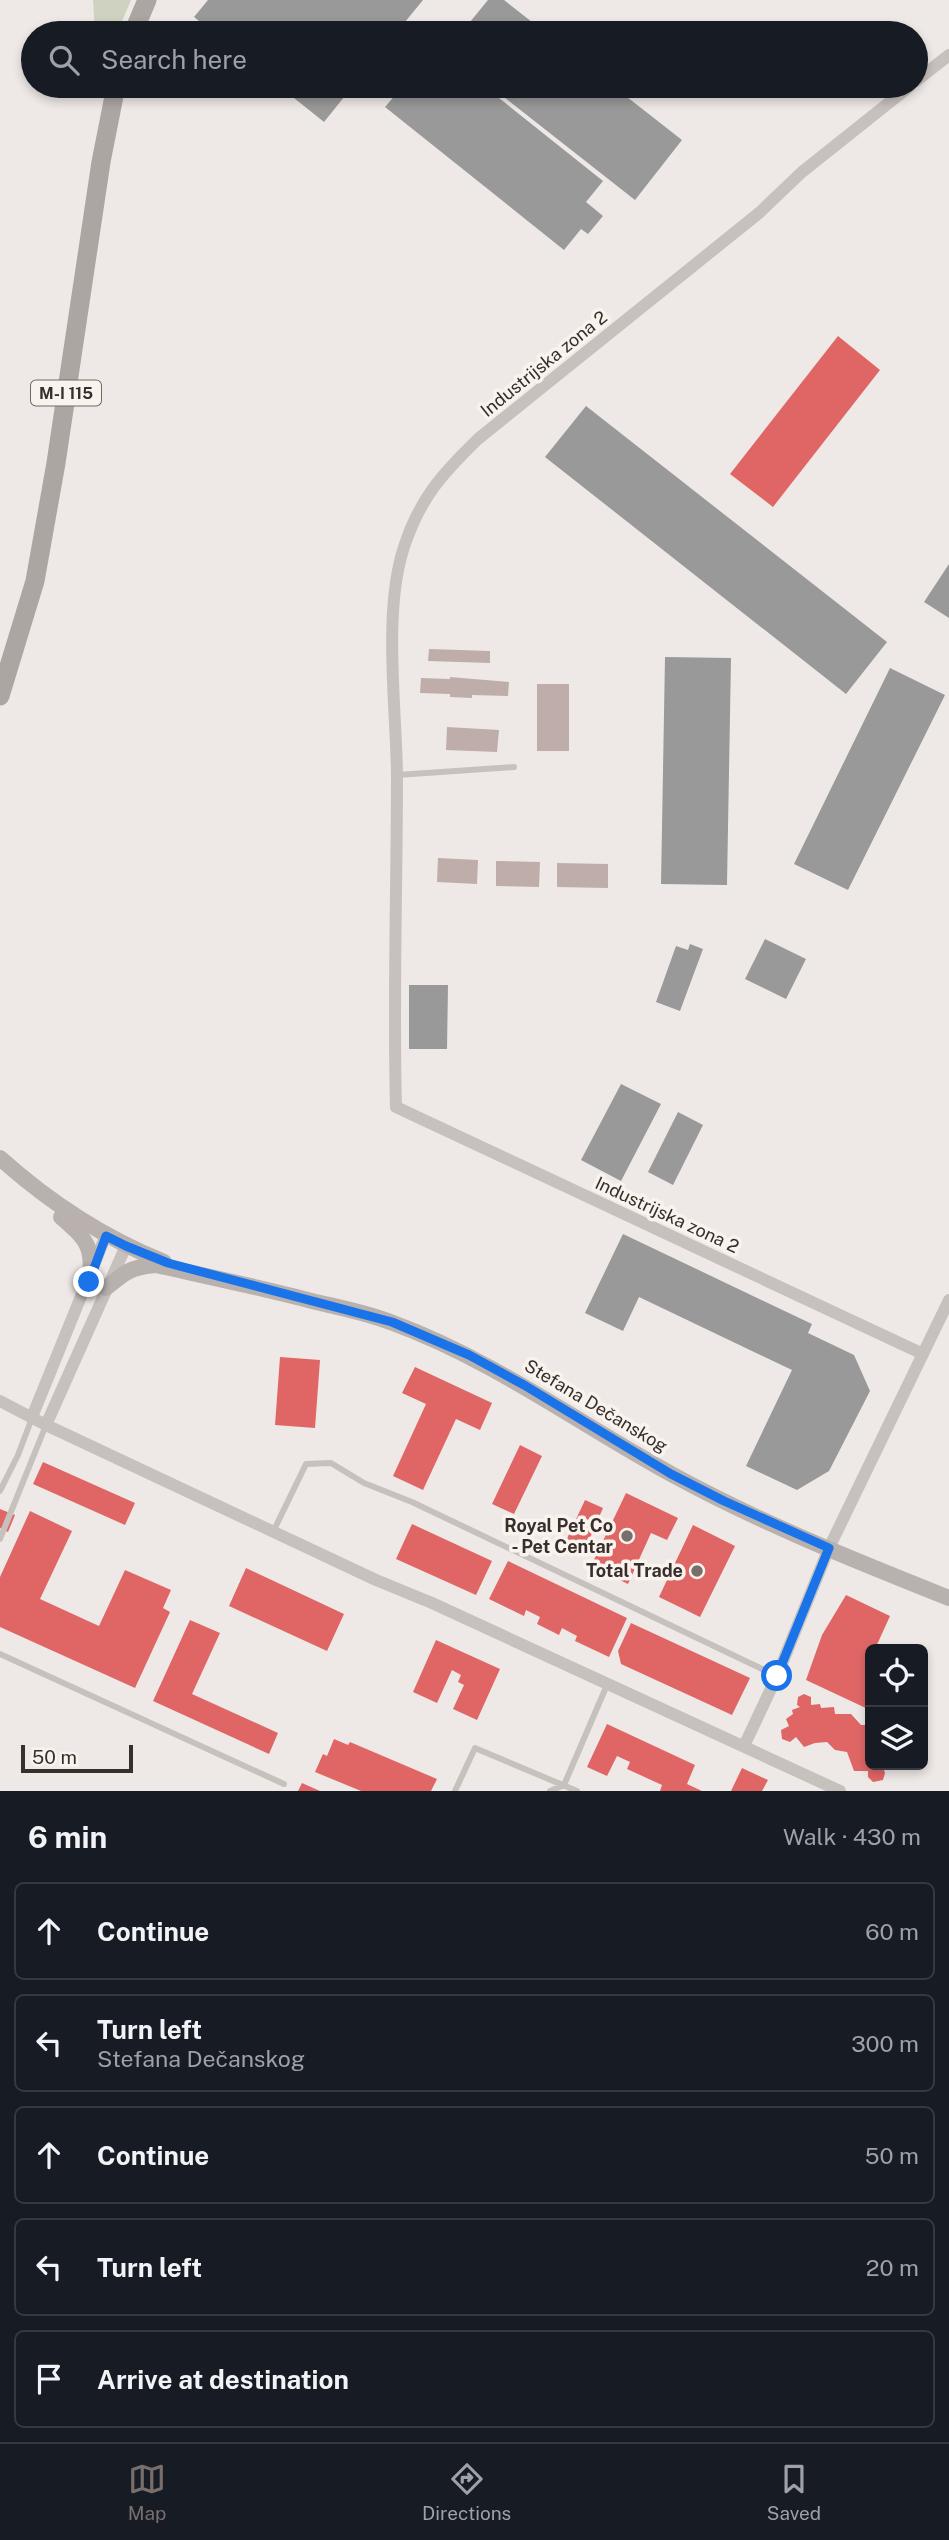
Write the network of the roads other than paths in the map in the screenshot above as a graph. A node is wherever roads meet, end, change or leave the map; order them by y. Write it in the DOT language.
graph roads {
  1 [pos="147,0"];
  2 [pos="138,21"];
  3 [pos="949,55"];
  4 [pos="928,72"];
  5 [pos="113,98"];
  6 [pos="895,98"];
  7 [pos="0,696"];
  8 [pos="514,766"];
  9 [pos="397,775"];
  10 [pos="1,1158"];
  11 [pos="23,1177"];
  12 [pos="106,1236"];
  13 [pos="126,1246"];
  14 [pos="214,1277"];
  15 [pos="89,1282"];
  16 [pos="106,1288"];
  17 [pos="949,1300"];
  18 [pos="923,1354"];
  19 [pos="0,1401"];
  20 [pos="32,1417"];
  21 [pos="46,1425"];
  22 [pos="0,1491"];
  23 [pos="273,1532"];
  24 [pos="0,1539"];
  25 [pos="829,1548"];
  26 [pos="949,1598"];
  27 [pos="0,1654"];
  28 [pos="777,1676"];
  29 [pos="607,1685"];
  30 [pos="744,1746"];
  31 [pos="285,1784"];
  32 [pos="564,1785"];
  33 [pos="455,1791"];
  34 [pos="550,1791"];
  35 [pos="577,1791"];
  36 [pos="840,1791"];
  1 -- 2 [label="main road"];
  3 -- 4 [label="street"];
  5 -- 7 [label="main road, M-I 115"];
  6 -- 9 [label="street, Industrijska zona 2"];
  8 -- 9 [label="lane"];
  9 -- 18 [label="street, Industrijska zona 2"];
  10 -- 11 [label="main road"];
  11 -- 12 [label="main road"];
  11 -- 15 [label="main road"];
  12 -- 13 [label="main road"];
  12 -- 15 [label="street"];
  13 -- 14 [label="main road"];
  13 -- 16 [label="street"];
  14 -- 16 [label="main road"];
  14 -- 25 [label="main road, Stefana Dečanskog"];
  15 -- 20 [label="street"];
  16 -- 21 [label="street"];
  17 -- 18 [label="street"];
  18 -- 25 [label="street"];
  19 -- 20 [label="street"];
  20 -- 21 [label="street"];
  20 -- 22 [label="lane"];
  21 -- 23 [label="street"];
  21 -- 24 [label="lane"];
  23 -- 28 [label="lane"];
  23 -- 29 [label="street"];
  25 -- 26 [label="main road, Stefana Dečanskog"];
  25 -- 28 [label="street"];
  27 -- 31 [label="lane"];
  28 -- 30 [label="street"];
  29 -- 30 [label="street"];
  29 -- 32 [label="lane"];
  30 -- 36 [label="street"];
  32 -- 33 [label="lane"];
  32 -- 34 [label="lane"];
  32 -- 35 [label="lane"];
}
